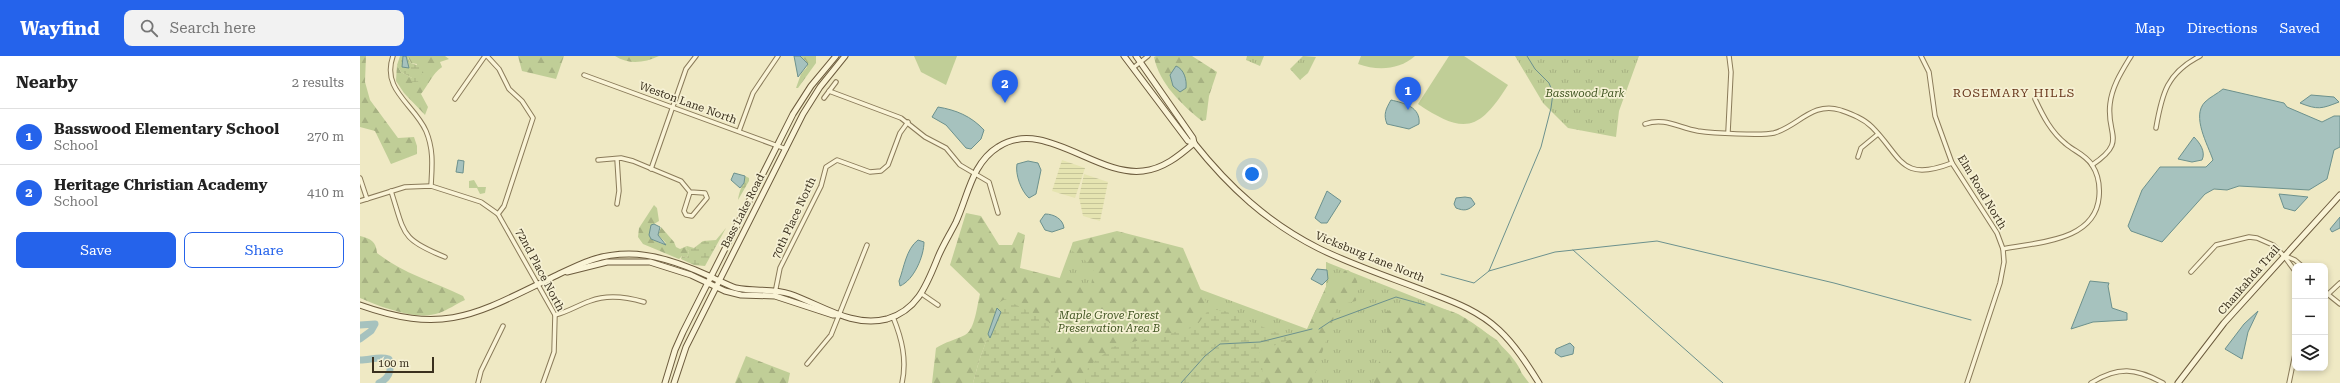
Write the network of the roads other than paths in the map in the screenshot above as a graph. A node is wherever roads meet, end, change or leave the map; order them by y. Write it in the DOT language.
graph roads {
  1 [pos="393,56"];
  2 [pos="486,56"];
  3 [pos="696,56"];
  4 [pos="778,56"];
  5 [pos="836,56"];
  6 [pos="845,56"];
  7 [pos="1124,56"];
  8 [pos="1136,56"];
  9 [pos="1148,56"];
  10 [pos="1729,56"];
  11 [pos="1921,56"];
  12 [pos="2131,56"];
  13 [pos="2200,56"];
  14 [pos="1140,62"];
  15 [pos="1133,68"];
  16 [pos="584,75"];
  17 [pos="836,82"];
  18 [pos="829,91"];
  19 [pos="824,98"];
  20 [pos="455,99"];
  21 [pos="2036,99"];
  22 [pos="672,107"];
  23 [pos="908,122"];
  24 [pos="1645,124"];
  25 [pos="2156,128"];
  26 [pos="739,131"];
  27 [pos="1728,132"];
  28 [pos="1878,134"];
  29 [pos="1194,143"];
  30 [pos="777,145"];
  31 [pos="786,149"];
  32 [pos="1858,157"];
  33 [pos="617,159"];
  34 [pos="598,160"];
  35 [pos="1952,163"];
  36 [pos="2092,165"];
  37 [pos="651,169"];
  38 [pos="975,174"];
  39 [pos="360,178"];
  40 [pos="431,186"];
  41 [pos="391,191"];
  42 [pos="690,192"];
  43 [pos="2340,195"];
  44 [pos="367,198"];
  45 [pos="360,201"];
  46 [pos="617,204"];
  47 [pos="998,213"];
  48 [pos="498,214"];
  49 [pos="867,245"];
  50 [pos="2003,249"];
  51 [pos="2284,255"];
  52 [pos="445,257"];
  53 [pos="2298,263"];
  54 [pos="2292,268"];
  55 [pos="2191,272"];
  56 [pos="559,274"];
  57 [pos="711,277"];
  58 [pos="719,281"];
  59 [pos="708,283"];
  60 [pos="2340,283"];
  61 [pos="538,284"];
  62 [pos="715,287"];
  63 [pos="776,290"];
  64 [pos="2328,292"];
  65 [pos="922,294"];
  66 [pos="2328,295"];
  67 [pos="775,296"];
  68 [pos="644,302"];
  69 [pos="938,304"];
  70 [pos="2340,304"];
  71 [pos="360,305"];
  72 [pos="555,315"];
  73 [pos="839,315"];
  74 [pos="894,317"];
  75 [pos="503,326"];
  76 [pos="807,364"];
  77 [pos="2292,368"];
  78 [pos="478,383"];
  79 [pos="542,383"];
  80 [pos="665,383"];
  81 [pos="674,383"];
  82 [pos="902,383"];
  83 [pos="1539,383"];
  84 [pos="1967,383"];
  85 [pos="2091,383"];
  86 [pos="2163,383"];
  87 [pos="2178,383"];
  88 [pos="2289,383"];
  1 -- 40 [label="street"];
  2 -- 20 [label="street"];
  2 -- 48 [label="street"];
  3 -- 22 [label="street"];
  4 -- 26 [label="street"];
  5 -- 30 [label="street, Bass Lake Road"];
  6 -- 31 [label="street, Bass Lake Road"];
  7 -- 15 [label="street, Vicksburg Lane North"];
  8 -- 14 [label="street, Vicksburg Lane North"];
  9 -- 14 [label="street"];
  10 -- 27 [label="street"];
  11 -- 35 [label="street, Elm Road North"];
  12 -- 36 [label="street"];
  13 -- 25 [label="street"];
  14 -- 15 [label="street"];
  14 -- 29 [label="street, Vicksburg Lane North"];
  15 -- 29 [label="street, Vicksburg Lane North"];
  16 -- 22 [label="street, Weston Lane North"];
  17 -- 18 [label="street"];
  18 -- 19 [label="street"];
  18 -- 23 [label="street"];
  21 -- 36 [label="street"];
  22 -- 26 [label="street, Weston Lane North"];
  22 -- 37 [label="street"];
  23 -- 38 [label="street"];
  23 -- 63 [label="street, 70th Place North"];
  24 -- 27 [label="street"];
  26 -- 30 [label="street, Weston Lane North"];
  27 -- 28 [label="street"];
  28 -- 32 [label="street"];
  28 -- 35 [label="street"];
  29 -- 38 [label="street"];
  29 -- 83 [label="street, Vicksburg Lane North"];
  30 -- 31 [label="street, Weston Lane North"];
  30 -- 57 [label="street, Bass Lake Road"];
  31 -- 58 [label="street, Bass Lake Road"];
  33 -- 34 [label="street"];
  33 -- 37 [label="street"];
  33 -- 46 [label="street"];
  35 -- 50 [label="street, Elm Road North"];
  36 -- 50 [label="street"];
  37 -- 42 [label="street"];
  38 -- 47 [label="street"];
  38 -- 65 [label="street"];
  39 -- 44 [label="street"];
  40 -- 41 [label="street"];
  40 -- 48 [label="street"];
  41 -- 44 [label="street"];
  41 -- 52 [label="street"];
  42 -- 42 [label="street"];
  43 -- 51 [label="street, Chankahda Trail"];
  44 -- 45 [label="street"];
  48 -- 61 [label="street, 72nd Place North"];
  49 -- 73 [label="street"];
  50 -- 84 [label="street, Elm Road North"];
  51 -- 53 [label="street"];
  51 -- 54 [label="street"];
  51 -- 55 [label="street"];
  51 -- 87 [label="street, Chankahda Trail"];
  56 -- 57 [label="street"];
  56 -- 59 [label="street"];
  56 -- 61 [label="street"];
  57 -- 58 [label="street"];
  57 -- 59 [label="street, Bass Lake Road"];
  58 -- 62 [label="street, Bass Lake Road"];
  58 -- 63 [label="street"];
  59 -- 62 [label="street"];
  59 -- 80 [label="street, Bass Lake Road"];
  60 -- 64 [label="street"];
  61 -- 71 [label="street"];
  61 -- 72 [label="street, 72nd Place North"];
  62 -- 67 [label="street"];
  62 -- 81 [label="street, Bass Lake Road"];
  63 -- 67 [label="street, 70th Place North"];
  63 -- 73 [label="street"];
  65 -- 69 [label="street"];
  65 -- 74 [label="street"];
  66 -- 70 [label="street"];
  67 -- 73 [label="street"];
  68 -- 72 [label="street"];
  72 -- 79 [label="street, 72nd Place North"];
  73 -- 74 [label="street"];
  73 -- 76 [label="street"];
  74 -- 82 [label="street"];
  75 -- 78 [label="street"];
  77 -- 88 [label="street"];
  85 -- 86 [label="street"];
}
